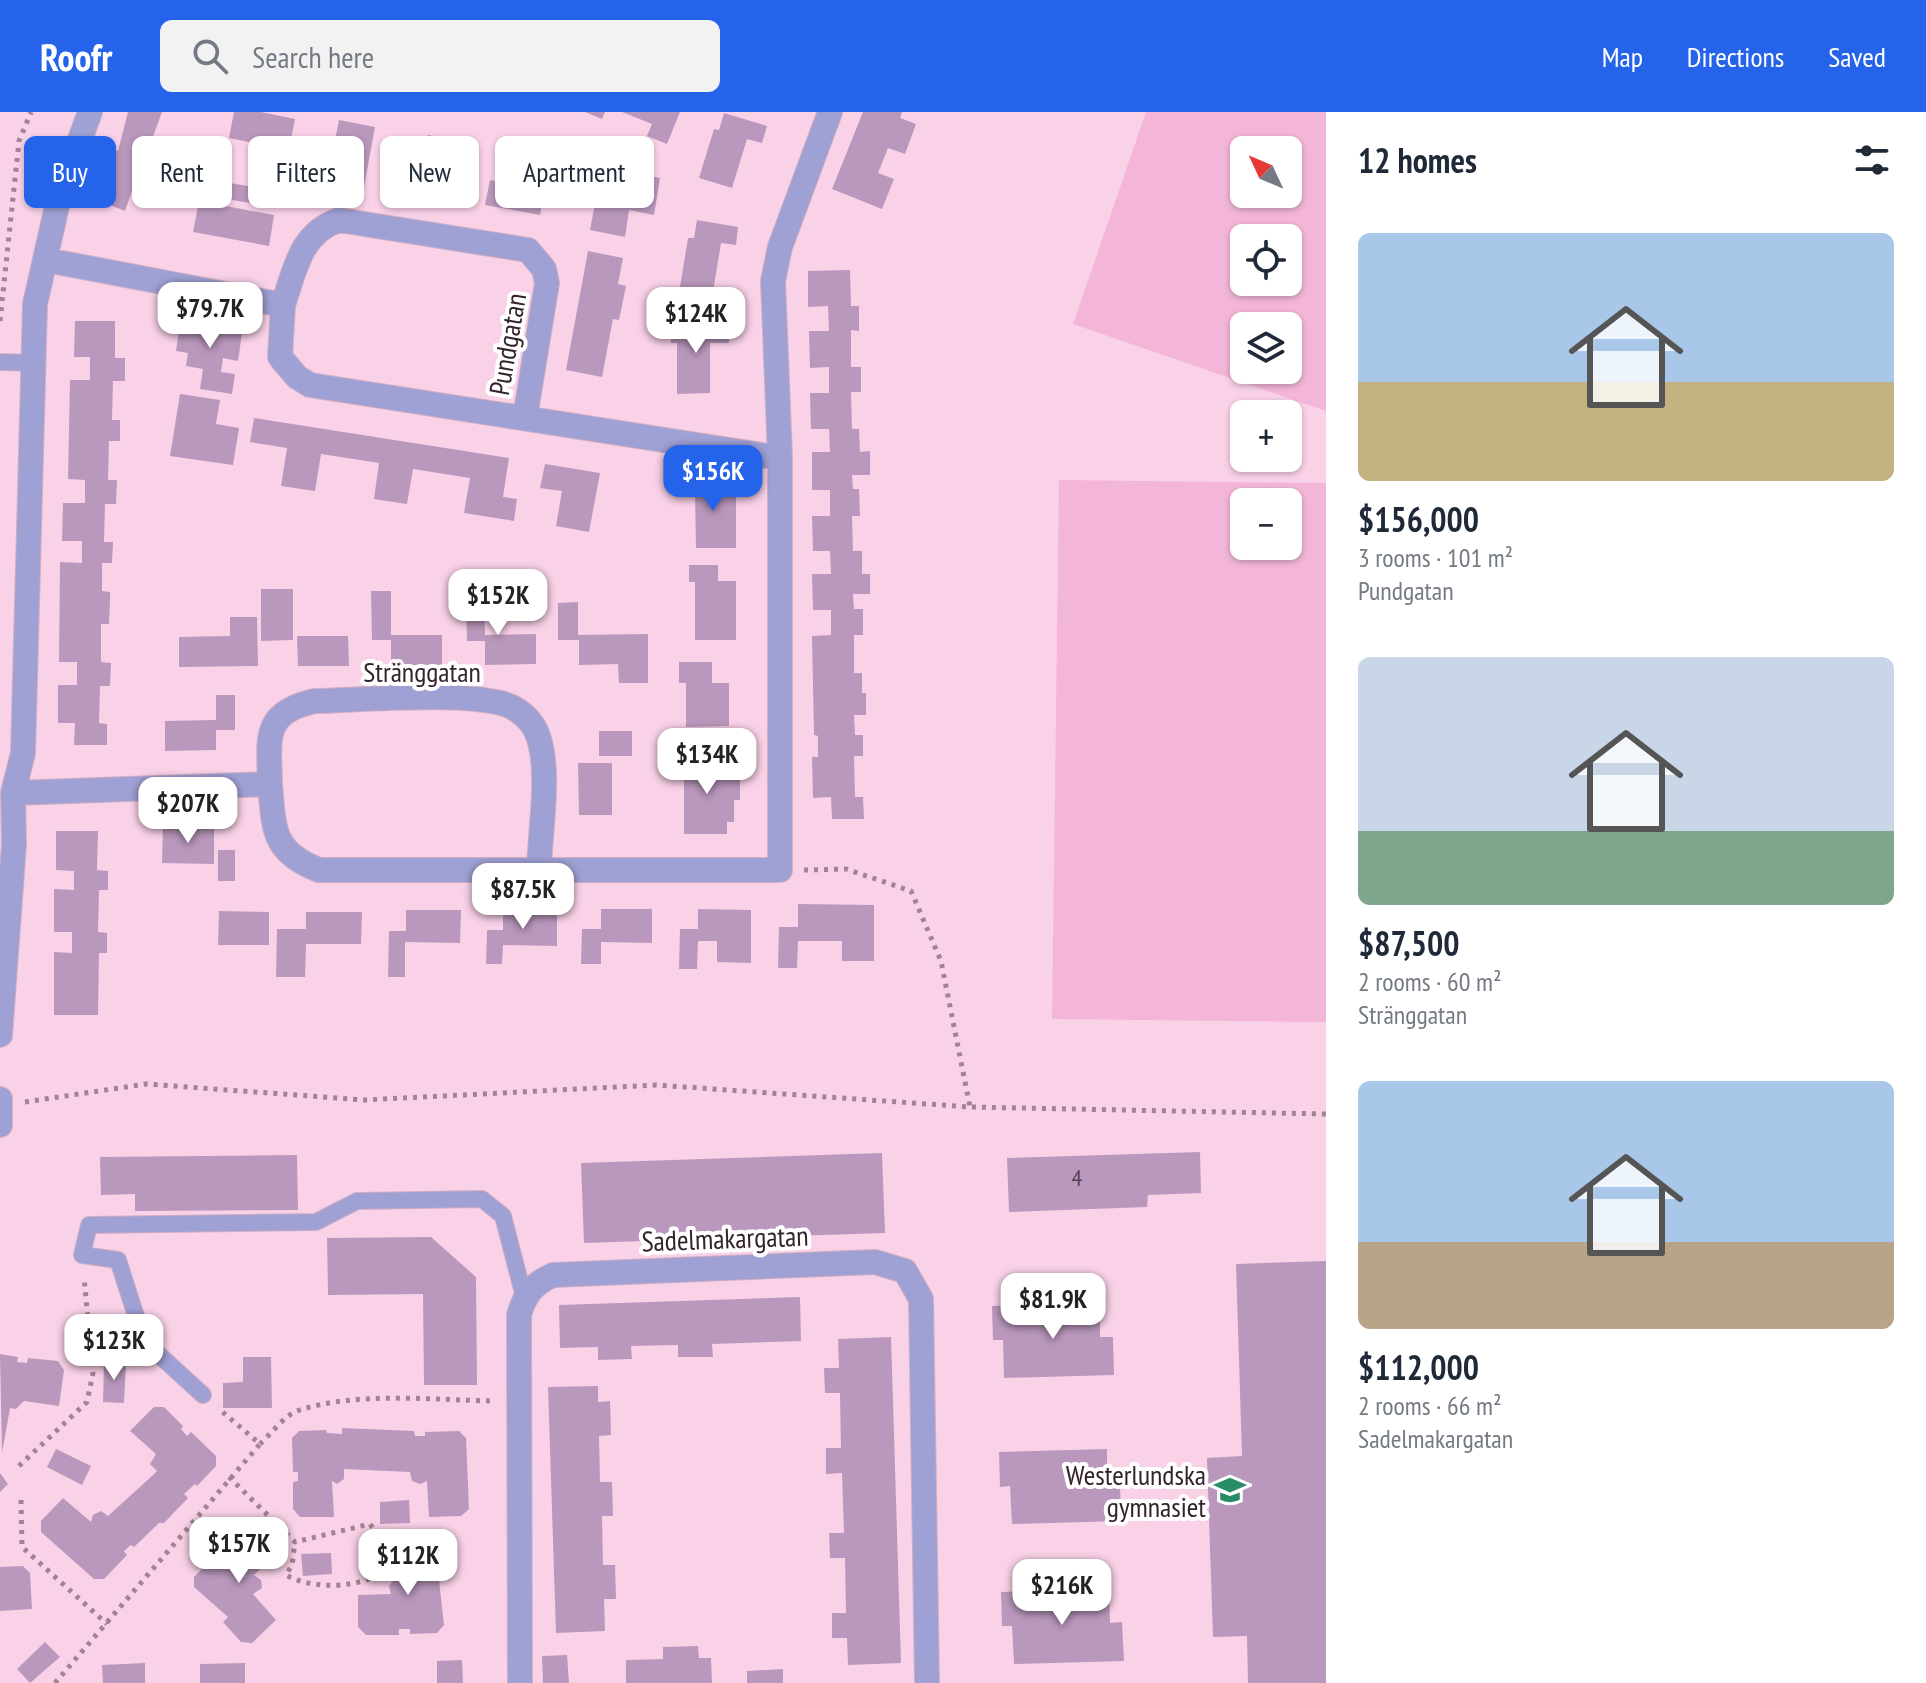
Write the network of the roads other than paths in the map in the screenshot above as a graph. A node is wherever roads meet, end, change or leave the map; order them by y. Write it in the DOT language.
graph roads {
  1 [pos="90,112"];
  2 [pos="830,112"];
  3 [pos="46,260"];
  4 [pos="283,305"];
  5 [pos="0,362"];
  6 [pos="33,363"];
  7 [pos="525,417"];
  8 [pos="780,458"];
  9 [pos="270,784"];
  10 [pos="13,793"];
  11 [pos="539,869"];
  12 [pos="0,1035"];
  13 [pos="524,1297"];
  14 [pos="203,1395"];
  15 [pos="520,1683"];
  16 [pos="927,1683"];
  1 -- 3 [label="street"];
  2 -- 8 [label="street"];
  3 -- 4 [label="street"];
  3 -- 6 [label="street"];
  4 -- 7 [label="street, Pundgatan"];
  4 -- 7 [label="street, Pundgatan"];
  5 -- 6 [label="lane"];
  6 -- 10 [label="street"];
  7 -- 8 [label="street, Pundgatan"];
  8 -- 11 [label="street, Stränggatan"];
  9 -- 10 [label="street"];
  9 -- 11 [label="street, Stränggatan"];
  9 -- 11 [label="street, Stränggatan"];
  10 -- 12 [label="street"];
  13 -- 14 [label="lane"];
  13 -- 15 [label="street"];
  13 -- 16 [label="street, Sadelmakargatan"];
}
